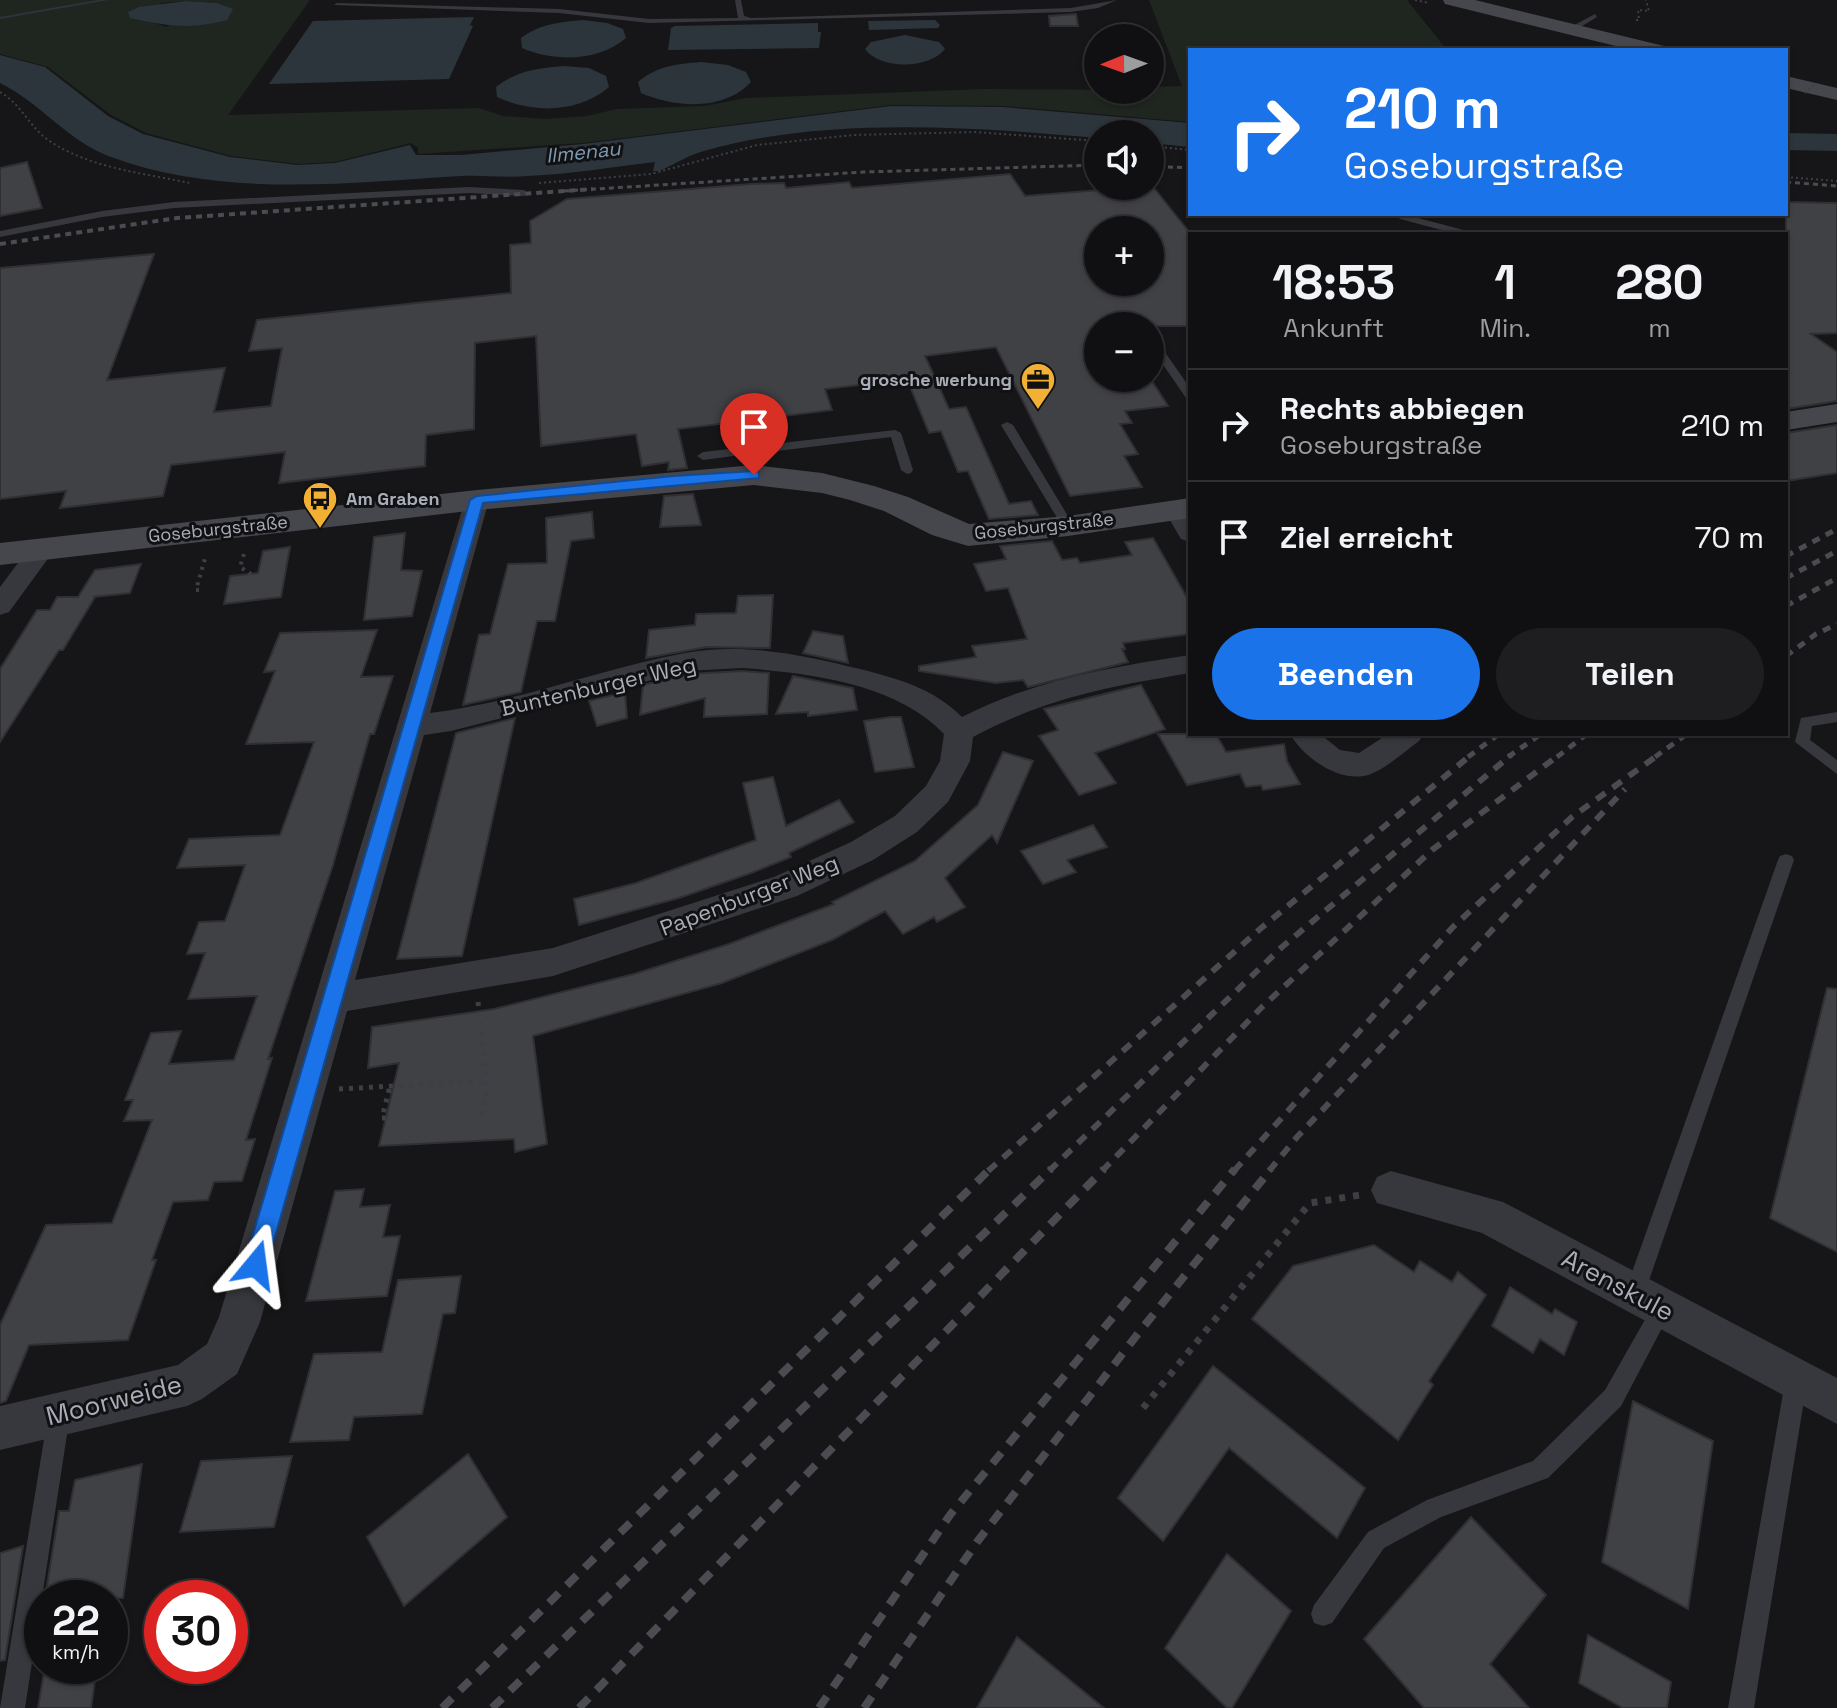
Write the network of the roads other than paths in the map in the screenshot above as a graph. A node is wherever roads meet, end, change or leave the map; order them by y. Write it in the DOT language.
graph roads {
  1 [pos="738,0"];
  2 [pos="1114,0"];
  3 [pos="1452,0"];
  4 [pos="1472,3"];
  5 [pos="337,5"];
  6 [pos="1595,16"];
  7 [pos="751,20"];
  8 [pos="1571,29"];
  9 [pos="1649,48"];
  10 [pos="1795,87"];
  11 [pos="1837,94"];
  12 [pos="527,188"];
  13 [pos="1403,217"];
  14 [pos="1460,232"];
  15 [pos="0,234"];
  16 [pos="1164,359"];
  17 [pos="1188,393"];
  18 [pos="1837,413"];
  19 [pos="1788,421"];
  20 [pos="1007,425"];
  21 [pos="703,456"];
  22 [pos="759,462"];
  23 [pos="907,470"];
  24 [pos="477,500"];
  25 [pos="1185,517"];
  26 [pos="1068,526"];
  27 [pos="42,549"];
  28 [pos="0,554"];
  29 [pos="0,606"];
  30 [pos="1188,664"];
  31 [pos="1837,717"];
  32 [pos="411,726"];
  33 [pos="959,732"];
  34 [pos="1306,736"];
  35 [pos="1406,736"];
  36 [pos="1837,768"];
  37 [pos="1786,860"];
  38 [pos="333,998"];
  39 [pos="1391,1190"];
  40 [pos="1648,1301"];
  41 [pos="1796,1381"];
  42 [pos="1837,1402"];
  43 [pos="60,1414"];
  44 [pos="0,1428"];
  45 [pos="1323,1614"];
  46 [pos="12,1708"];
  47 [pos="1741,1708"];
  1 -- 7 [label="lane"];
  2 -- 7 [label="lane"];
  3 -- 4 [label="street"];
  4 -- 8 [label="street"];
  5 -- 7 [label="lane"];
  6 -- 8 [label="lane"];
  8 -- 9 [label="street"];
  10 -- 11 [label="street"];
  12 -- 15 [label="lane"];
  13 -- 14 [label="lane"];
  16 -- 17 [label="lane"];
  18 -- 19 [label="street"];
  20 -- 26 [label="lane"];
  21 -- 22 [label="lane"];
  22 -- 23 [label="lane"];
  22 -- 24 [label="street, Goseburgstraße"];
  22 -- 26 [label="street, Goseburgstraße"];
  24 -- 27 [label="street, Goseburgstraße"];
  24 -- 32 [label="street"];
  25 -- 26 [label="street, Goseburgstraße"];
  27 -- 28 [label="street, Goseburgstraße"];
  27 -- 29 [label="street"];
  30 -- 33 [label="street"];
  31 -- 36 [label="lane"];
  32 -- 33 [label="street, Buntenburger Weg"];
  32 -- 38 [label="street"];
  33 -- 38 [label="street, Papenburger Weg"];
  34 -- 35 [label="street"];
  37 -- 40 [label="lane"];
  38 -- 43 [label="street, Moorweide"];
  39 -- 40 [label="street, Arenskule"];
  40 -- 41 [label="street, Arenskule"];
  40 -- 45 [label="lane"];
  41 -- 42 [label="street, Arenskule"];
  41 -- 47 [label="lane"];
  43 -- 44 [label="street, Moorweide"];
  43 -- 46 [label="lane"];
}
